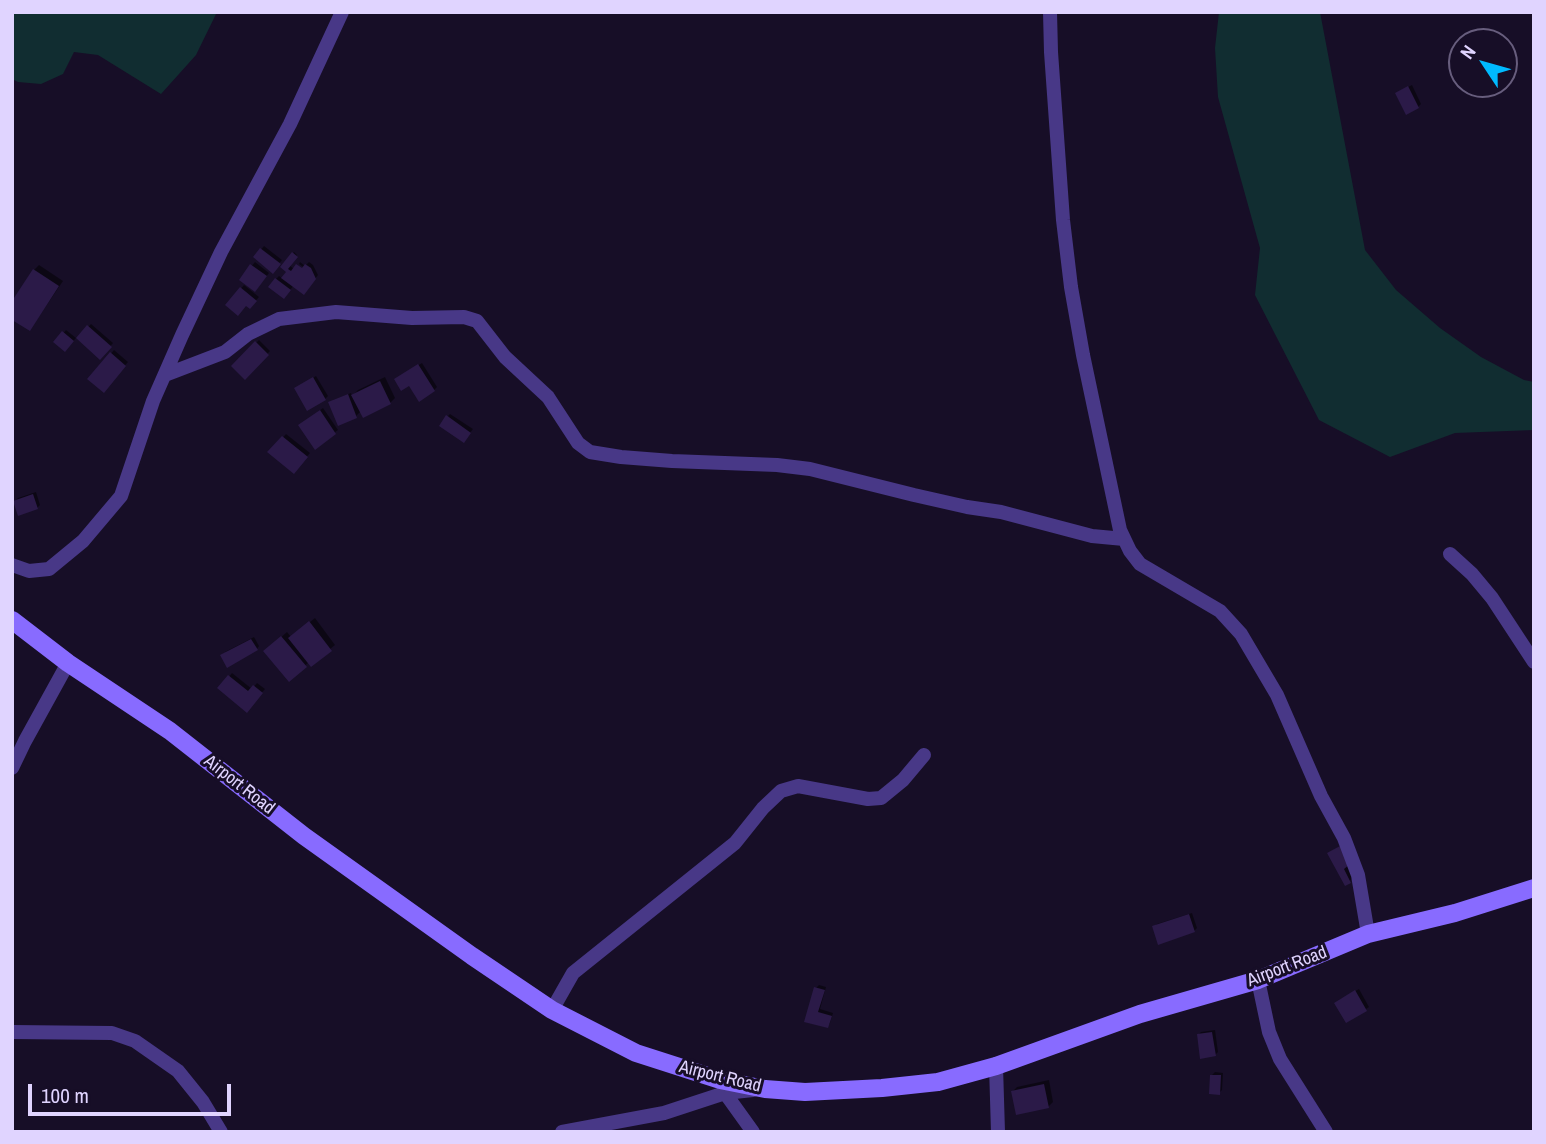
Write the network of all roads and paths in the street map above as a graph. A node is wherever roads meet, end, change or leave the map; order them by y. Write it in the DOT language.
graph roads {
  1 [pos="342,12"];
  2 [pos="1050,12"];
  3 [pos="165,375"];
  4 [pos="1125,539"];
  5 [pos="1450,554"];
  6 [pos="12,565"];
  7 [pos="12,620"];
  8 [pos="1534,662"];
  9 [pos="68,663"];
  10 [pos="924,755"];
  11 [pos="12,768"];
  12 [pos="1534,888"];
  13 [pos="1368,934"];
  14 [pos="1258,980"];
  15 [pos="552,1010"];
  16 [pos="12,1032"];
  17 [pos="996,1066"];
  18 [pos="765,1089"];
  19 [pos="725,1093"];
  20 [pos="220,1132"];
  21 [pos="562,1132"];
  22 [pos="753,1132"];
  23 [pos="998,1132"];
  24 [pos="1326,1132"];
  1 -- 3 [label="street"];
  2 -- 4 [label="street"];
  3 -- 4 [label="street"];
  3 -- 6 [label="street"];
  4 -- 13 [label="street"];
  5 -- 8 [label="street"];
  7 -- 9 [label="main road, Airport Road"];
  9 -- 11 [label="street"];
  9 -- 15 [label="main road, Airport Road"];
  10 -- 15 [label="street"];
  12 -- 13 [label="main road, Airport Road"];
  13 -- 14 [label="main road, Airport Road"];
  14 -- 17 [label="main road, Airport Road"];
  14 -- 24 [label="street"];
  15 -- 18 [label="main road, Airport Road"];
  16 -- 20 [label="street"];
  17 -- 18 [label="main road, Airport Road"];
  17 -- 23 [label="street"];
  18 -- 19 [label="street"];
  19 -- 21 [label="street"];
  19 -- 22 [label="street"];
}
